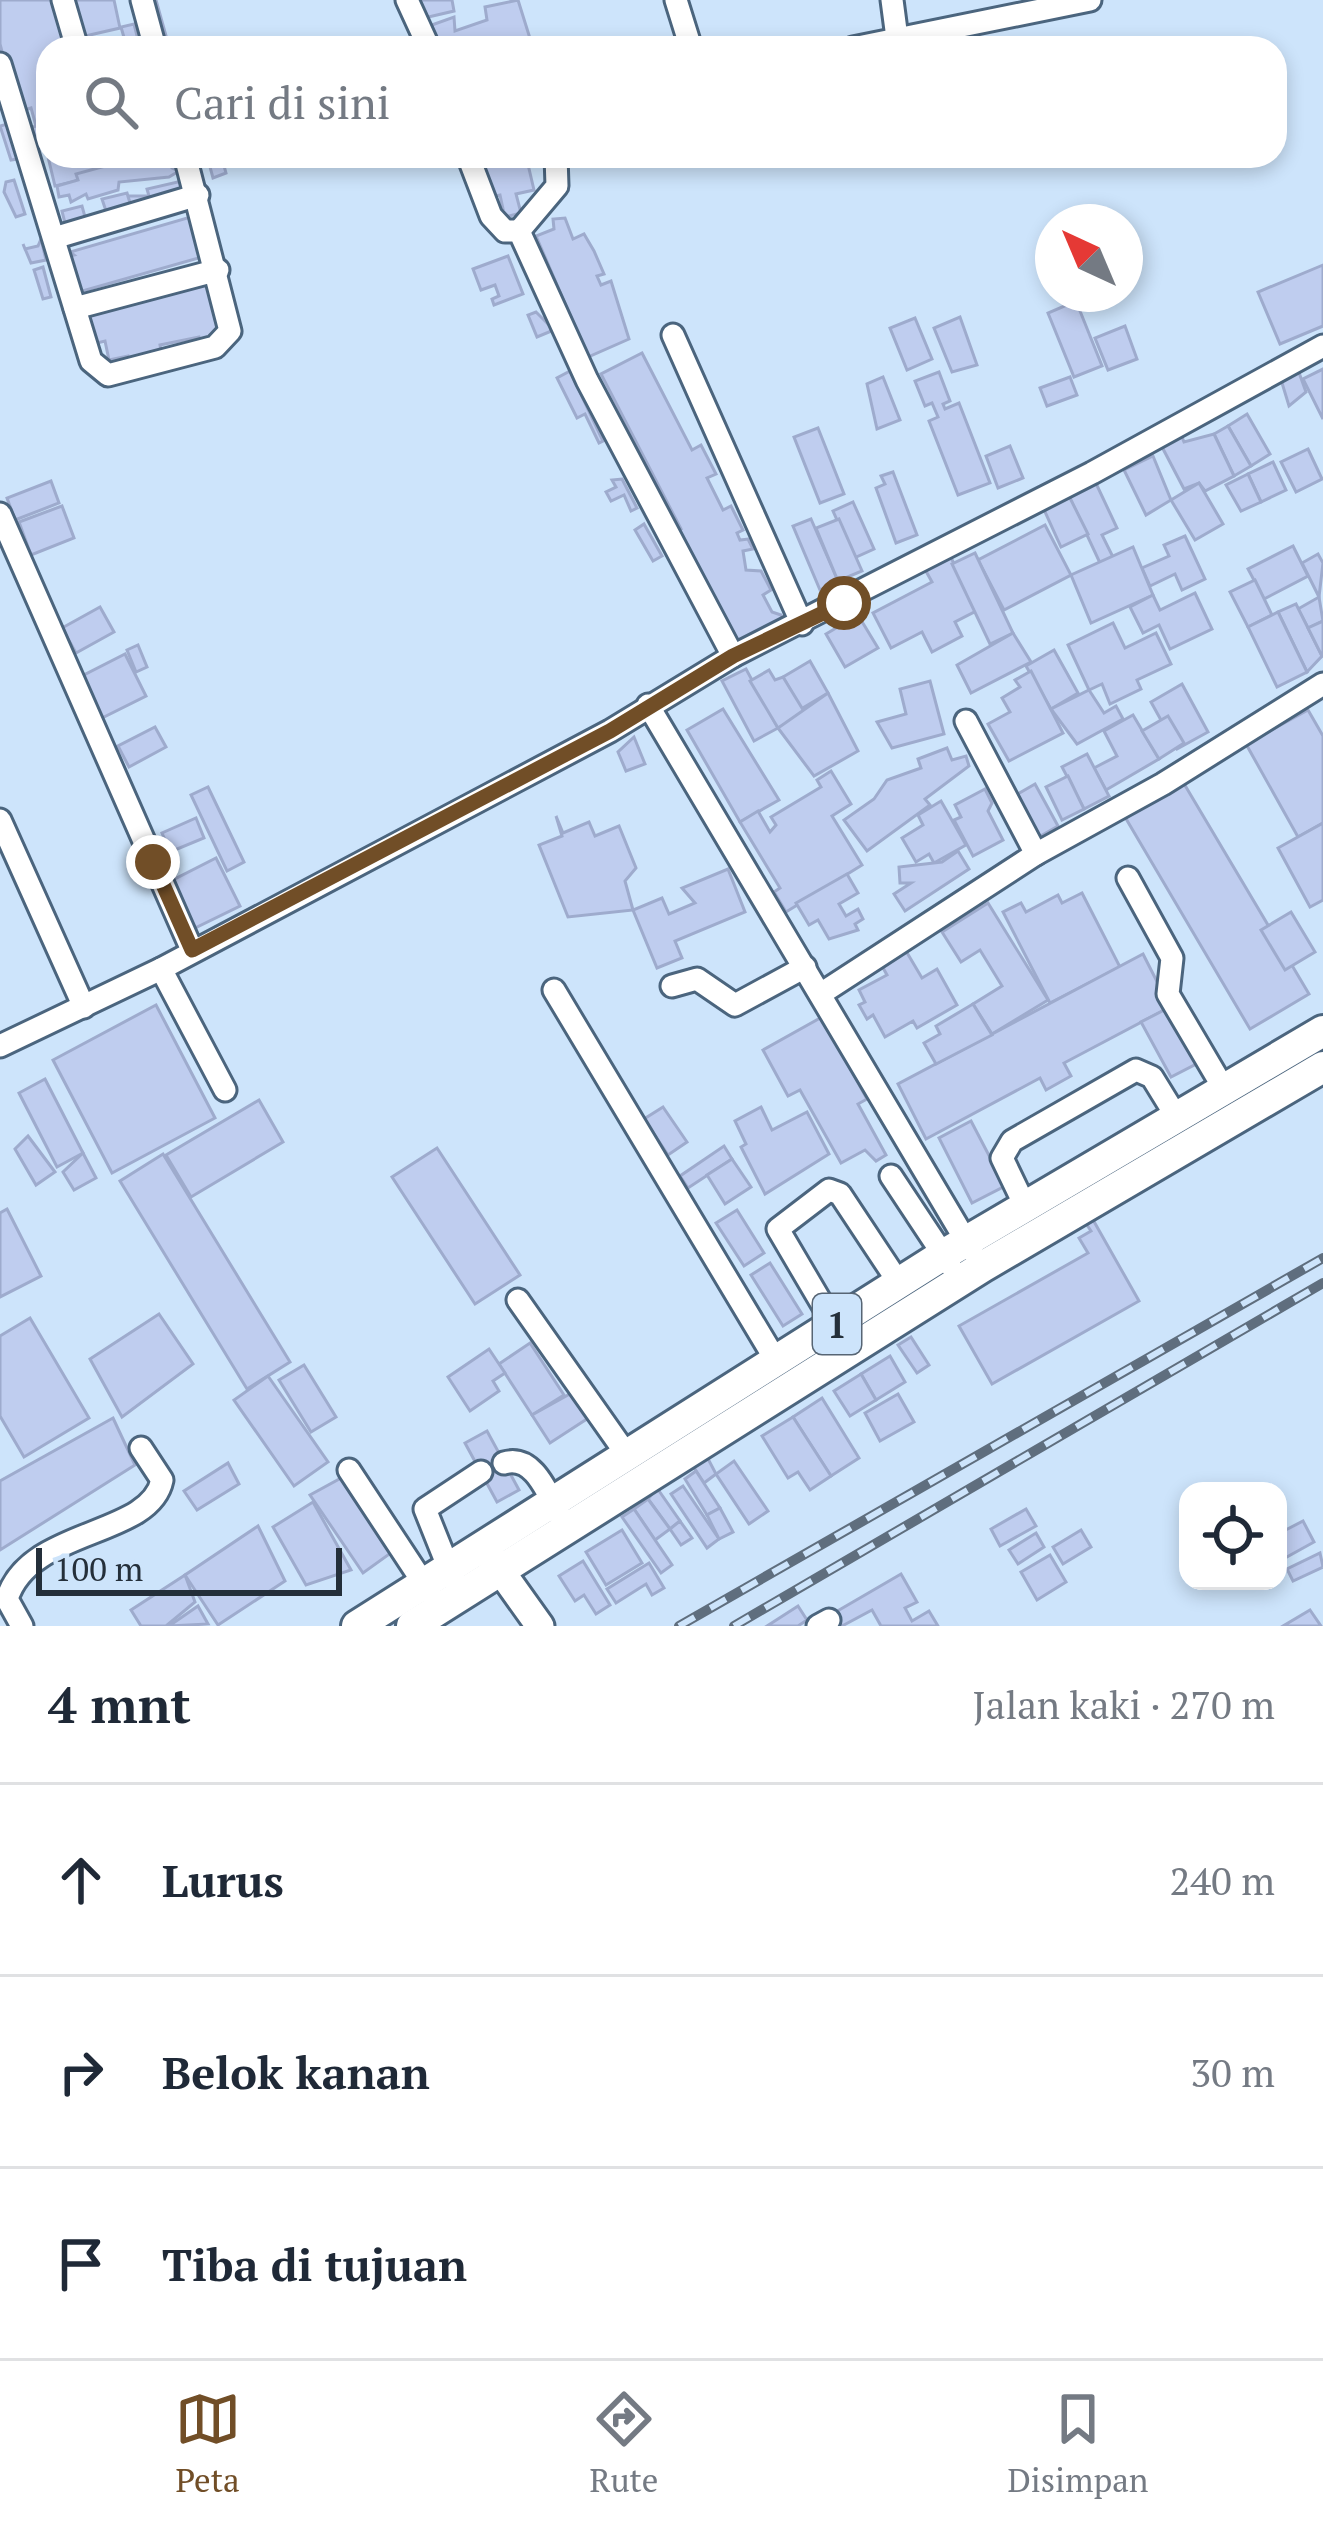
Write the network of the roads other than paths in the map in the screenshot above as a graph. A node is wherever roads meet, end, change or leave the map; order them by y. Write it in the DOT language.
graph roads {
  1 [pos="63,0"];
  2 [pos="142,0"];
  3 [pos="407,0"];
  4 [pos="676,0"];
  5 [pos="892,0"];
  6 [pos="1090,0"];
  7 [pos="74,36"];
  8 [pos="152,36"];
  9 [pos="424,36"];
  10 [pos="688,36"];
  11 [pos="897,36"];
  12 [pos="907,36"];
  13 [pos="0,64"];
  14 [pos="36,154"];
  15 [pos="40,168"];
  16 [pos="189,168"];
  17 [pos="473,168"];
  18 [pos="556,168"];
  19 [pos="198,196"];
  20 [pos="519,231"];
  21 [pos="54,238"];
  22 [pos="218,270"];
  23 [pos="75,308"];
  24 [pos="673,335"];
  25 [pos="1323,346"];
  26 [pos="0,514"];
  27 [pos="802,624"];
  28 [pos="733,656"];
  29 [pos="1323,684"];
  30 [pos="648,705"];
  31 [pos="966,721"];
  32 [pos="0,820"];
  33 [pos="1036,854"];
  34 [pos="1128,878"];
  35 [pos="192,950"];
  36 [pos="806,967"];
  37 [pos="160,969"];
  38 [pos="672,986"];
  39 [pos="554,990"];
  40 [pos="822,993"];
  41 [pos="84,1007"];
  42 [pos="1323,1031"];
  43 [pos="0,1046"];
  44 [pos="1323,1066"];
  45 [pos="1224,1089"];
  46 [pos="225,1090"];
  47 [pos="1176,1116"];
  48 [pos="892,1176"];
  49 [pos="1026,1208"];
  50 [pos="963,1260"];
  51 [pos="899,1283"];
  52 [pos="518,1300"];
  53 [pos="835,1325"];
  54 [pos="775,1359"];
  55 [pos="141,1448"];
  56 [pos="626,1456"];
  57 [pos="505,1463"];
  58 [pos="349,1470"];
  59 [pos="481,1472"];
  60 [pos="560,1516"];
  61 [pos="492,1558"];
  62 [pos="443,1589"];
  63 [pos="22,1626"];
  64 [pos="357,1626"];
  65 [pos="412,1626"];
  66 [pos="540,1626"];
  1 -- 7 [label="street"];
  2 -- 8 [label="street"];
  3 -- 9 [label="street"];
  4 -- 10 [label="street"];
  5 -- 11 [label="street"];
  6 -- 12 [label="street"];
  13 -- 14 [label="street"];
  15 -- 21 [label="street"];
  16 -- 19 [label="street"];
  17 -- 20 [label="street"];
  18 -- 20 [label="street"];
  19 -- 21 [label="street"];
  19 -- 22 [label="street"];
  20 -- 28 [label="street"];
  21 -- 23 [label="street"];
  22 -- 23 [label="street"];
  22 -- 23 [label="street"];
  24 -- 27 [label="street"];
  25 -- 27 [label="street"];
  26 -- 35 [label="street"];
  27 -- 28 [label="street"];
  28 -- 30 [label="street"];
  29 -- 33 [label="street"];
  30 -- 35 [label="street"];
  30 -- 36 [label="street"];
  31 -- 33 [label="street"];
  32 -- 41 [label="street"];
  33 -- 40 [label="street"];
  34 -- 45 [label="street"];
  35 -- 37 [label="street"];
  36 -- 38 [label="street"];
  36 -- 40 [label="street"];
  37 -- 41 [label="street"];
  37 -- 46 [label="street"];
  39 -- 54 [label="street"];
  40 -- 50 [label="street"];
  41 -- 43 [label="street"];
  42 -- 45 [label="highway, 1"];
  44 -- 50 [label="highway, 1"];
  45 -- 47 [label="highway, 1"];
  47 -- 49 [label="highway, 1"];
  47 -- 49 [label="street"];
  48 -- 50 [label="street"];
  49 -- 50 [label="highway, 1"];
  50 -- 51 [label="highway, 1"];
  50 -- 60 [label="highway, 1"];
  51 -- 53 [label="highway, 1"];
  51 -- 53 [label="street"];
  52 -- 56 [label="street"];
  53 -- 54 [label="highway, 1"];
  54 -- 56 [label="highway, 1"];
  55 -- 63 [label="street"];
  56 -- 60 [label="highway, 1"];
  57 -- 60 [label="street"];
  58 -- 62 [label="street"];
  59 -- 62 [label="street"];
  60 -- 61 [label="highway, 1"];
  61 -- 62 [label="highway, 1"];
  61 -- 66 [label="main road"];
  62 -- 64 [label="highway, 1"];
  62 -- 65 [label="highway, 1"];
}
